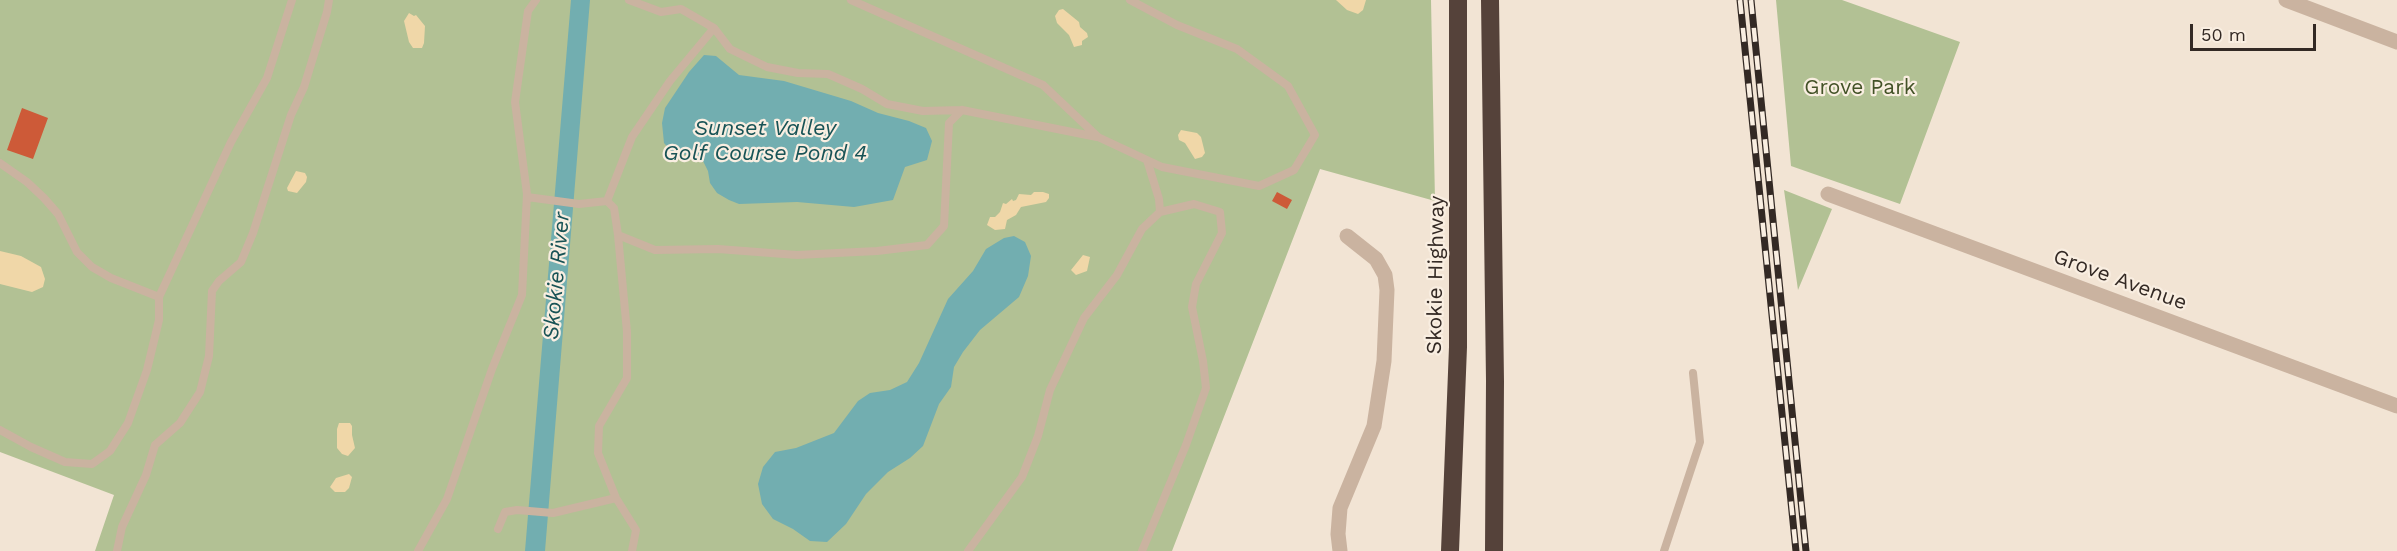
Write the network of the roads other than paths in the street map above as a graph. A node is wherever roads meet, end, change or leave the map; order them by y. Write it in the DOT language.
graph roads {
  1 [pos="292,0"];
  2 [pos="329,0"];
  3 [pos="536,0"];
  4 [pos="629,0"];
  5 [pos="851,0"];
  6 [pos="1130,0"];
  7 [pos="1458,0"];
  8 [pos="1490,0"];
  9 [pos="2286,0"];
  10 [pos="714,28"];
  11 [pos="2397,42"];
  12 [pos="962,110"];
  13 [pos="1098,137"];
  14 [pos="1147,160"];
  15 [pos="0,163"];
  16 [pos="1828,194"];
  17 [pos="527,197"];
  18 [pos="607,201"];
  19 [pos="1160,212"];
  20 [pos="618,235"];
  21 [pos="1347,236"];
  22 [pos="159,297"];
  23 [pos="1693,373"];
  24 [pos="2397,406"];
  25 [pos="0,430"];
  26 [pos="616,498"];
  27 [pos="498,528"];
  28 [pos="117,551"];
  29 [pos="418,551"];
  30 [pos="632,551"];
  31 [pos="968,551"];
  32 [pos="1142,551"];
  33 [pos="1340,551"];
  34 [pos="1450,551"];
  35 [pos="1494,551"];
  36 [pos="1664,551"];
  1 -- 22 [label="lane"];
  2 -- 28 [label="lane"];
  3 -- 17 [label="lane"];
  4 -- 10 [label="lane"];
  5 -- 13 [label="lane"];
  6 -- 14 [label="lane"];
  7 -- 34 [label="highway, Skokie Highway"];
  8 -- 35 [label="highway"];
  9 -- 11 [label="street"];
  10 -- 12 [label="lane"];
  10 -- 18 [label="lane"];
  12 -- 13 [label="lane"];
  12 -- 20 [label="lane"];
  13 -- 14 [label="lane"];
  14 -- 19 [label="lane"];
  15 -- 22 [label="lane"];
  16 -- 24 [label="street, Grove Avenue"];
  17 -- 18 [label="lane"];
  17 -- 29 [label="lane"];
  18 -- 20 [label="lane"];
  19 -- 31 [label="lane"];
  19 -- 32 [label="lane"];
  20 -- 26 [label="lane"];
  21 -- 33 [label="street"];
  22 -- 25 [label="lane"];
  23 -- 36 [label="lane"];
  26 -- 27 [label="lane"];
  26 -- 30 [label="lane"];
}
